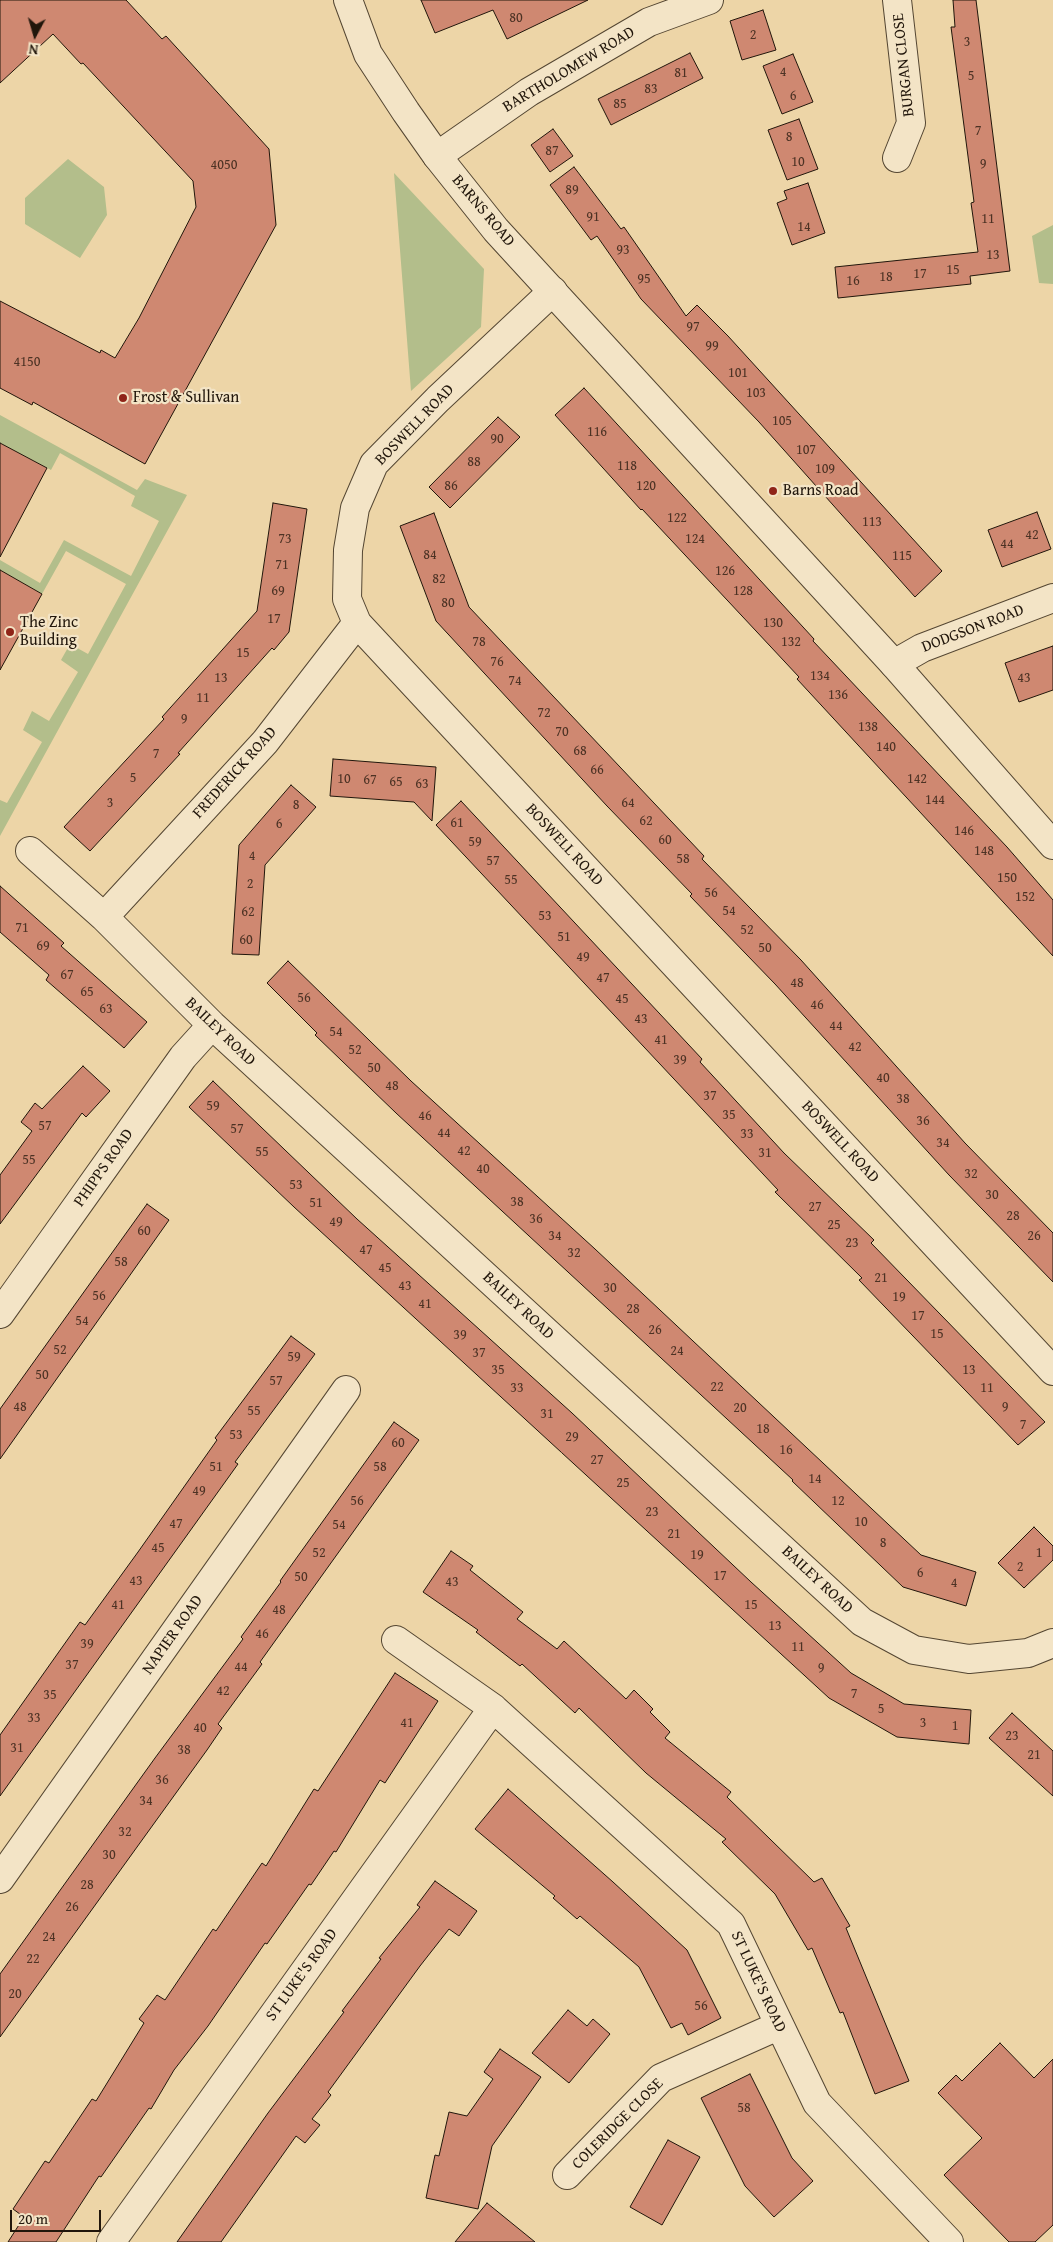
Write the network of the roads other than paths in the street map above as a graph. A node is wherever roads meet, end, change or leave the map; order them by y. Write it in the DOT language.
graph roads {
  1 [pos="348,0"];
  2 [pos="710,0"];
  3 [pos="897,0"];
  4 [pos="437,156"];
  5 [pos="897,158"];
  6 [pos="553,291"];
  7 [pos="1053,598"];
  8 [pos="357,623"];
  9 [pos="894,664"];
  10 [pos="1053,845"];
  11 [pos="30,851"];
  12 [pos="104,917"];
  13 [pos="212,1025"];
  14 [pos="0,1314"];
  15 [pos="1053,1371"];
  16 [pos="346,1390"];
  17 [pos="396,1640"];
  18 [pos="1053,1643"];
  19 [pos="493,1708"];
  20 [pos="0,1879"];
  21 [pos="778,2026"];
  22 [pos="568,2175"];
  23 [pos="111,2242"];
  24 [pos="949,2242"];
  1 -- 4 [label="street, BARNS ROAD"];
  2 -- 4 [label="street, BARTHOLOMEW ROAD"];
  3 -- 5 [label="street, BURGAN CLOSE"];
  4 -- 6 [label="street, BARNS ROAD"];
  6 -- 8 [label="street, BOSWELL ROAD"];
  6 -- 9 [label="street, BARNS ROAD"];
  7 -- 9 [label="street, DODGSON ROAD"];
  8 -- 12 [label="street, FREDERICK ROAD"];
  8 -- 15 [label="street, BOSWELL ROAD"];
  9 -- 10 [label="street, BARNS ROAD"];
  11 -- 12 [label="street, BAILEY ROAD"];
  12 -- 13 [label="street, BAILEY ROAD"];
  13 -- 14 [label="street, PHIPPS ROAD"];
  13 -- 18 [label="street, BAILEY ROAD"];
  16 -- 20 [label="street, NAPIER ROAD"];
  17 -- 19 [label="street, ST LUKE'S ROAD"];
  19 -- 21 [label="street, ST LUKE'S ROAD"];
  19 -- 23 [label="street, ST LUKE'S ROAD"];
  21 -- 22 [label="street, COLERIDGE CLOSE"];
  21 -- 24 [label="street, ST LUKE'S ROAD"];
}
